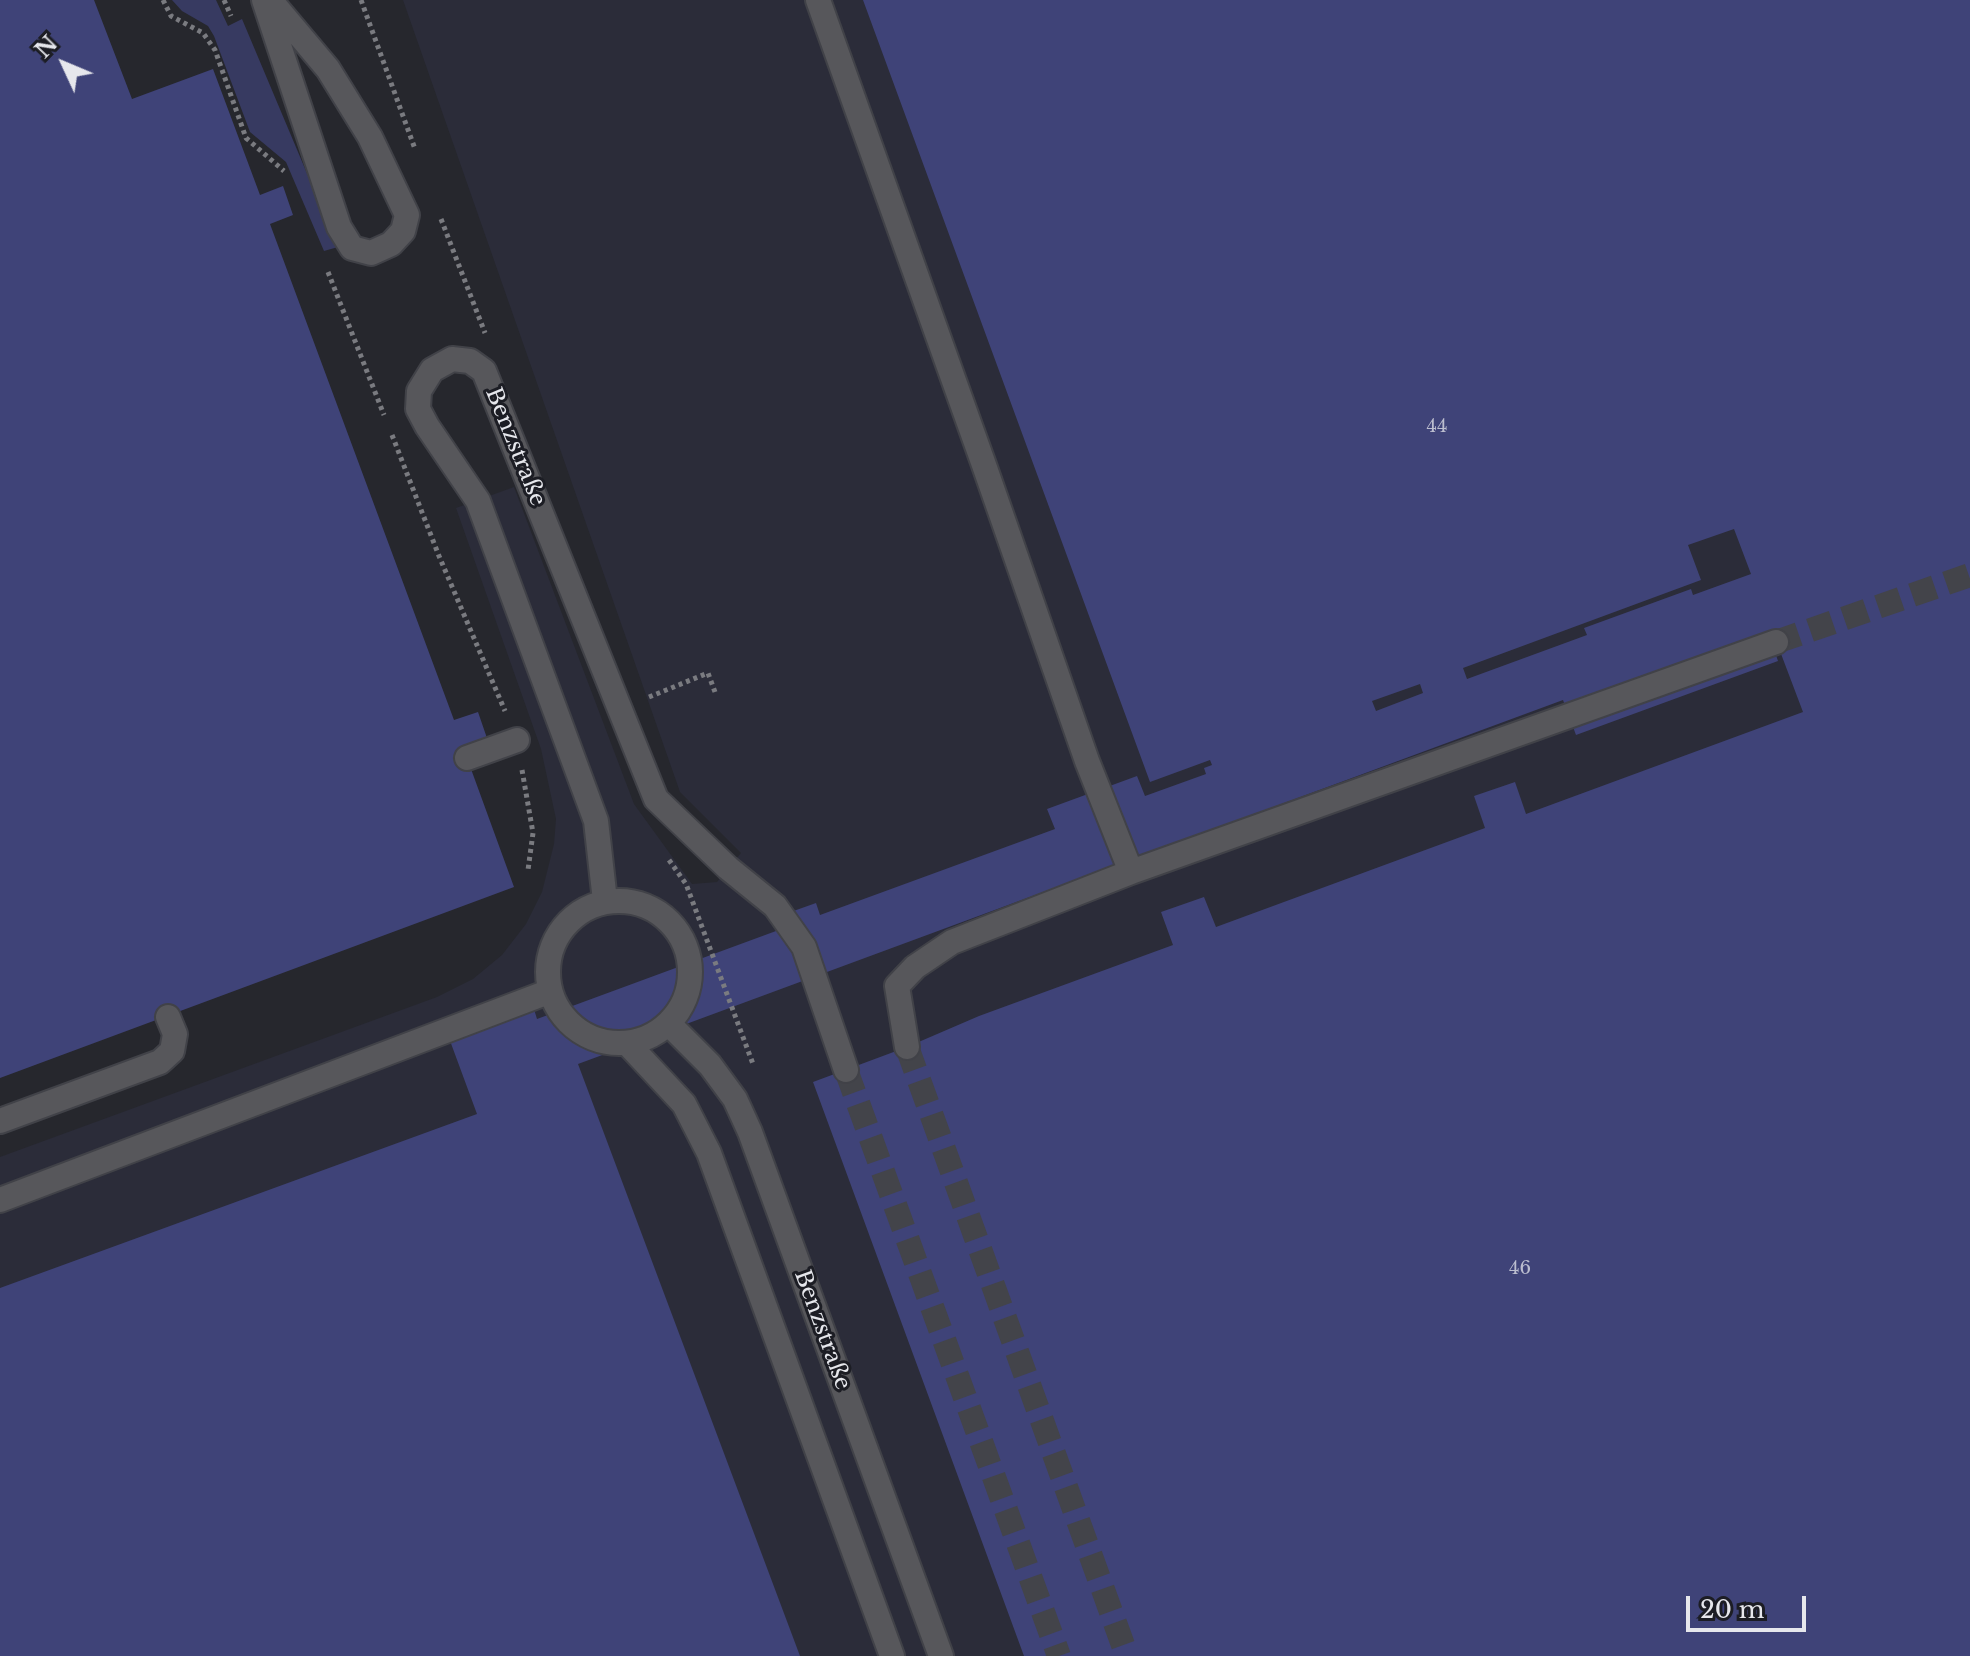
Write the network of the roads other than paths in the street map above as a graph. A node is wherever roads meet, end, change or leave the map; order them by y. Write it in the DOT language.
graph roads {
  1 [pos="267,0"];
  2 [pos="818,0"];
  3 [pos="1776,642"];
  4 [pos="517,740"];
  5 [pos="467,758"];
  6 [pos="1131,872"];
  7 [pos="605,901"];
  8 [pos="548,992"];
  9 [pos="168,1017"];
  10 [pos="669,1024"];
  11 [pos="627,1043"];
  12 [pos="907,1047"];
  13 [pos="846,1070"];
  14 [pos="0,1121"];
  15 [pos="0,1200"];
  16 [pos="892,1656"];
  17 [pos="941,1656"];
  1 -- 1 [label="street"];
  2 -- 6 [label="street"];
  3 -- 6 [label="street"];
  4 -- 5 [label="street"];
  6 -- 12 [label="street"];
  7 -- 8 [label="street"];
  7 -- 10 [label="street"];
  7 -- 13 [label="street, Benzstraße"];
  8 -- 11 [label="street"];
  8 -- 15 [label="street"];
  9 -- 14 [label="street"];
  10 -- 11 [label="street"];
  10 -- 17 [label="street, Benzstraße"];
  11 -- 16 [label="street"];
}
